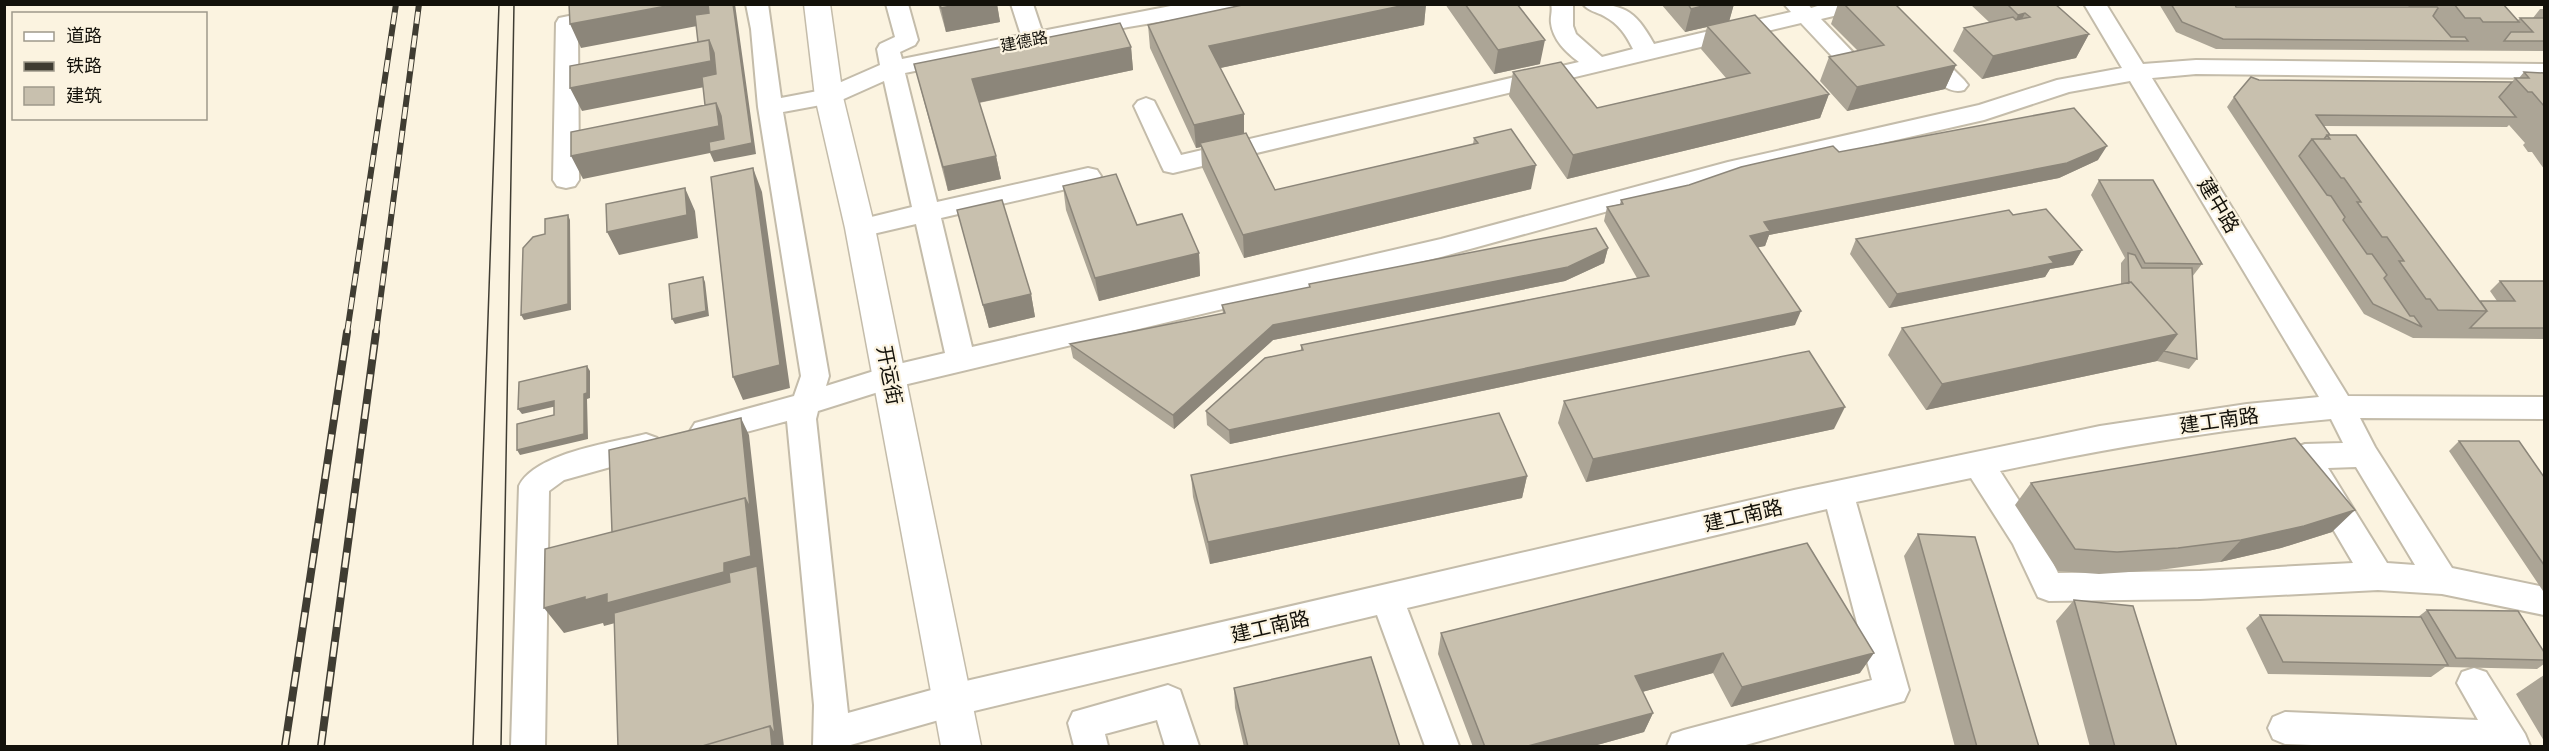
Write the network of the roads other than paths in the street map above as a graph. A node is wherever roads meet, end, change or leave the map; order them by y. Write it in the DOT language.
graph roads {
  1 [pos="665,4"];
  2 [pos="757,4"];
  3 [pos="817,4"];
  4 [pos="897,4"];
  5 [pos="1022,4"];
  6 [pos="1224,4"];
  7 [pos="1562,4"];
  8 [pos="1594,4"];
  9 [pos="1855,4"];
  10 [pos="2095,4"];
  11 [pos="1800,10"];
  12 [pos="1907,37"];
  13 [pos="1034,39"];
  14 [pos="1646,52"];
  15 [pos="1597,64"];
  16 [pos="1853,64"];
  17 [pos="892,68"];
  18 [pos="2544,70"];
  19 [pos="2138,72"];
  20 [pos="589,83"];
  21 [pos="1956,85"];
  22 [pos="566,87"];
  23 [pos="830,97"];
  24 [pos="1146,106"];
  25 [pos="770,107"];
  26 [pos="1088,176"];
  27 [pos="566,180"];
  28 [pos="926,213"];
  29 [pos="860,228"];
  30 [pos="961,360"];
  31 [pos="890,377"];
  32 [pos="806,404"];
  33 [pos="2340,407"];
  34 [pos="2544,408"];
  35 [pos="2364,455"];
  36 [pos="1979,465"];
  37 [pos="1838,494"];
  38 [pos="2378,576"];
  39 [pos="2442,580"];
  40 [pos="1387,598"];
  41 [pos="2544,601"];
  42 [pos="2474,683"];
  43 [pos="953,700"];
  44 [pos="2285,728"];
  45 [pos="830,740"];
  46 [pos="2510,742"];
  47 [pos="528,747"];
  48 [pos="961,747"];
  49 [pos="1091,747"];
  50 [pos="1182,747"];
  51 [pos="1442,747"];
  52 [pos="1684,747"];
  1 -- 22 [label="street"];
  2 -- 25 [label="street"];
  3 -- 23 [label="main road, 开运街"];
  4 -- 17 [label="street"];
  5 -- 13 [label="street"];
  6 -- 13 [label="street, 建德路"];
  7 -- 15 [label="street"];
  8 -- 14 [label="street"];
  9 -- 11 [label="street"];
  10 -- 19 [label="street, 建中路"];
  11 -- 14 [label="street"];
  11 -- 16 [label="street"];
  12 -- 21 [label="street"];
  13 -- 17 [label="street, 建德路"];
  14 -- 15 [label="street"];
  15 -- 24 [label="street"];
  17 -- 23 [label="street, 建德路"];
  17 -- 28 [label="street"];
  18 -- 19 [label="street"];
  19 -- 30 [label="street"];
  19 -- 33 [label="street, 建中路"];
  20 -- 22 [label="street"];
  22 -- 27 [label="street"];
  23 -- 25 [label="street, 建德路"];
  23 -- 29 [label="main road, 开运街"];
  25 -- 32 [label="street"];
  26 -- 28 [label="street"];
  28 -- 29 [label="street"];
  28 -- 30 [label="street"];
  29 -- 31 [label="main road, 开运街"];
  30 -- 31 [label="street"];
  31 -- 32 [label="street"];
  31 -- 43 [label="main road, 开运街"];
  32 -- 45 [label="street"];
  32 -- 47 [label="street"];
  33 -- 34 [label="street, 建工南路"];
  33 -- 35 [label="street, 建中路"];
  33 -- 36 [label="street, 建工南路"];
  35 -- 38 [label="street"];
  35 -- 39 [label="street, 建中路"];
  36 -- 37 [label="street, 建工南路"];
  36 -- 38 [label="street"];
  37 -- 40 [label="street, 建工南路"];
  37 -- 52 [label="street"];
  38 -- 39 [label="street"];
  39 -- 41 [label="street"];
  40 -- 43 [label="street, 建工南路"];
  40 -- 51 [label="street"];
  42 -- 46 [label="street"];
  43 -- 45 [label="street, 建工南路"];
  43 -- 48 [label="main road, 开运街"];
  44 -- 46 [label="street"];
  49 -- 50 [label="street"];
}
